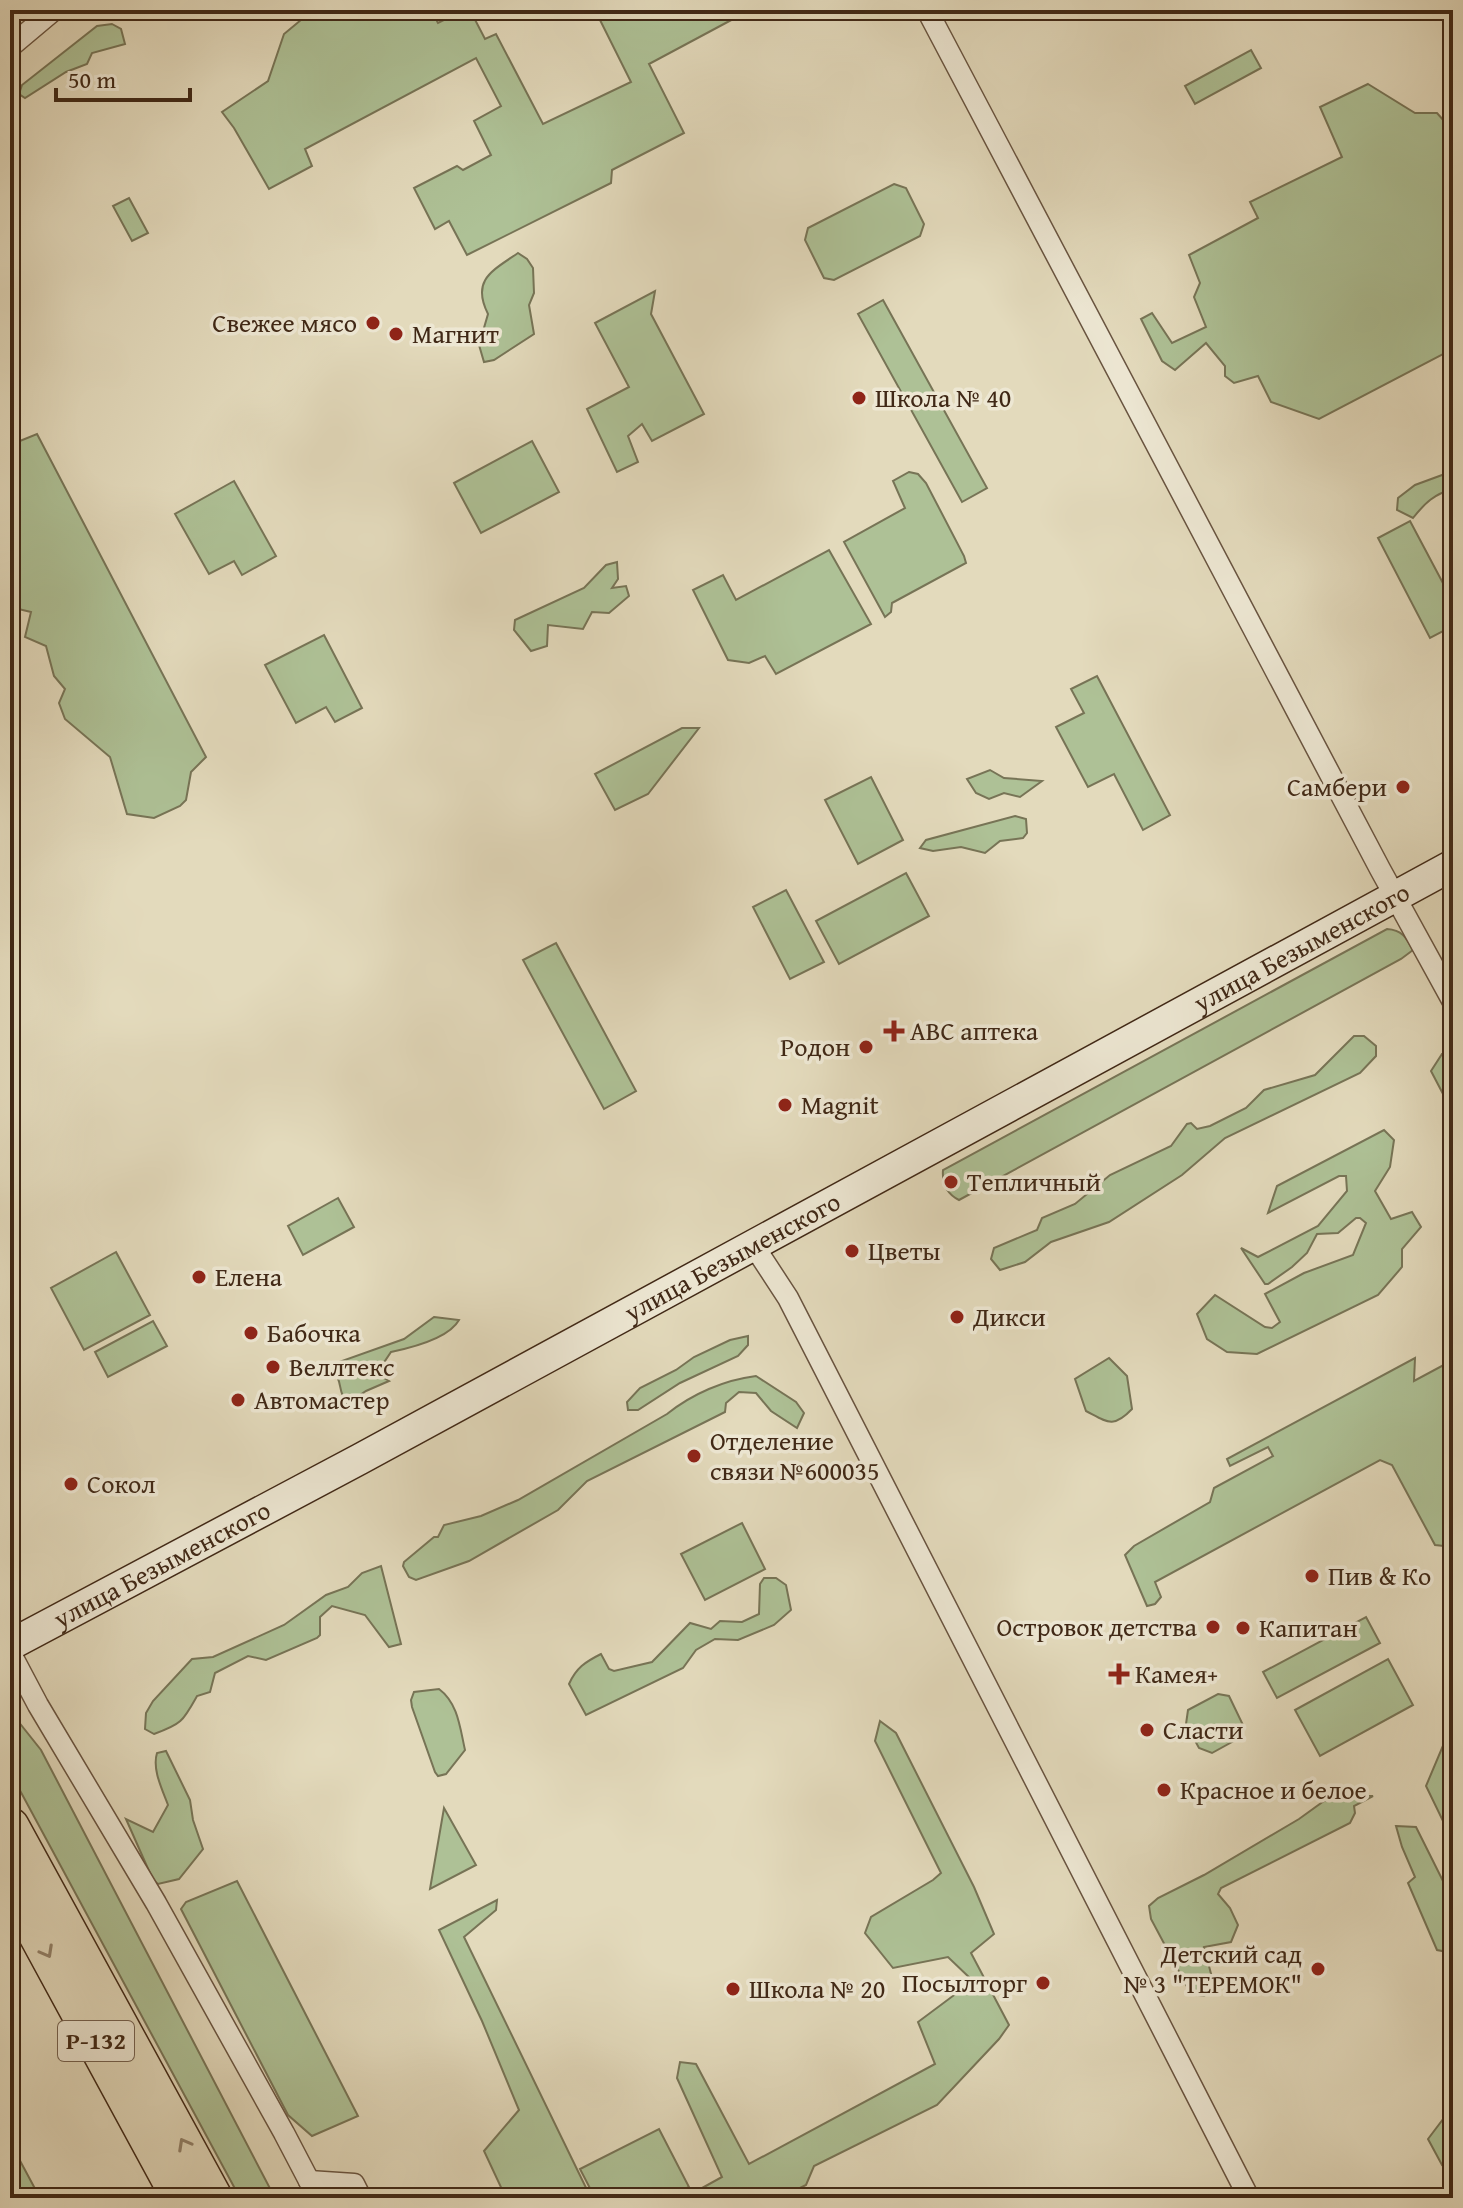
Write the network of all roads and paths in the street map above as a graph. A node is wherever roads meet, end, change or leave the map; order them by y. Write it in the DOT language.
graph roads {
  1 [pos="54,10"];
  2 [pos="927,10"];
  3 [pos="10,47"];
  4 [pos="1453,865"];
  5 [pos="1396,898"];
  6 [pos="1453,1002"];
  7 [pos="754,1246"];
  8 [pos="10,1645"];
  9 [pos="10,1652"];
  10 [pos="10,1827"];
  11 [pos="10,1883"];
  12 [pos="314,2189"];
  13 [pos="181,2198"];
  14 [pos="213,2198"];
  15 [pos="361,2198"];
  16 [pos="1249,2198"];
  1 -- 3 [label="street"];
  2 -- 5 [label="street"];
  4 -- 5 [label="main road, улица Безыменского"];
  5 -- 6 [label="street"];
  5 -- 7 [label="main road, улица Безыменского"];
  7 -- 8 [label="main road, улица Безыменского"];
  7 -- 16 [label="street"];
  9 -- 12 [label="street"];
  14 -- 10 [label="highway, Р-132, one-way"];
  11 -- 13 [label="highway, Р-132, one-way"];
  12 -- 15 [label="street"];
}
